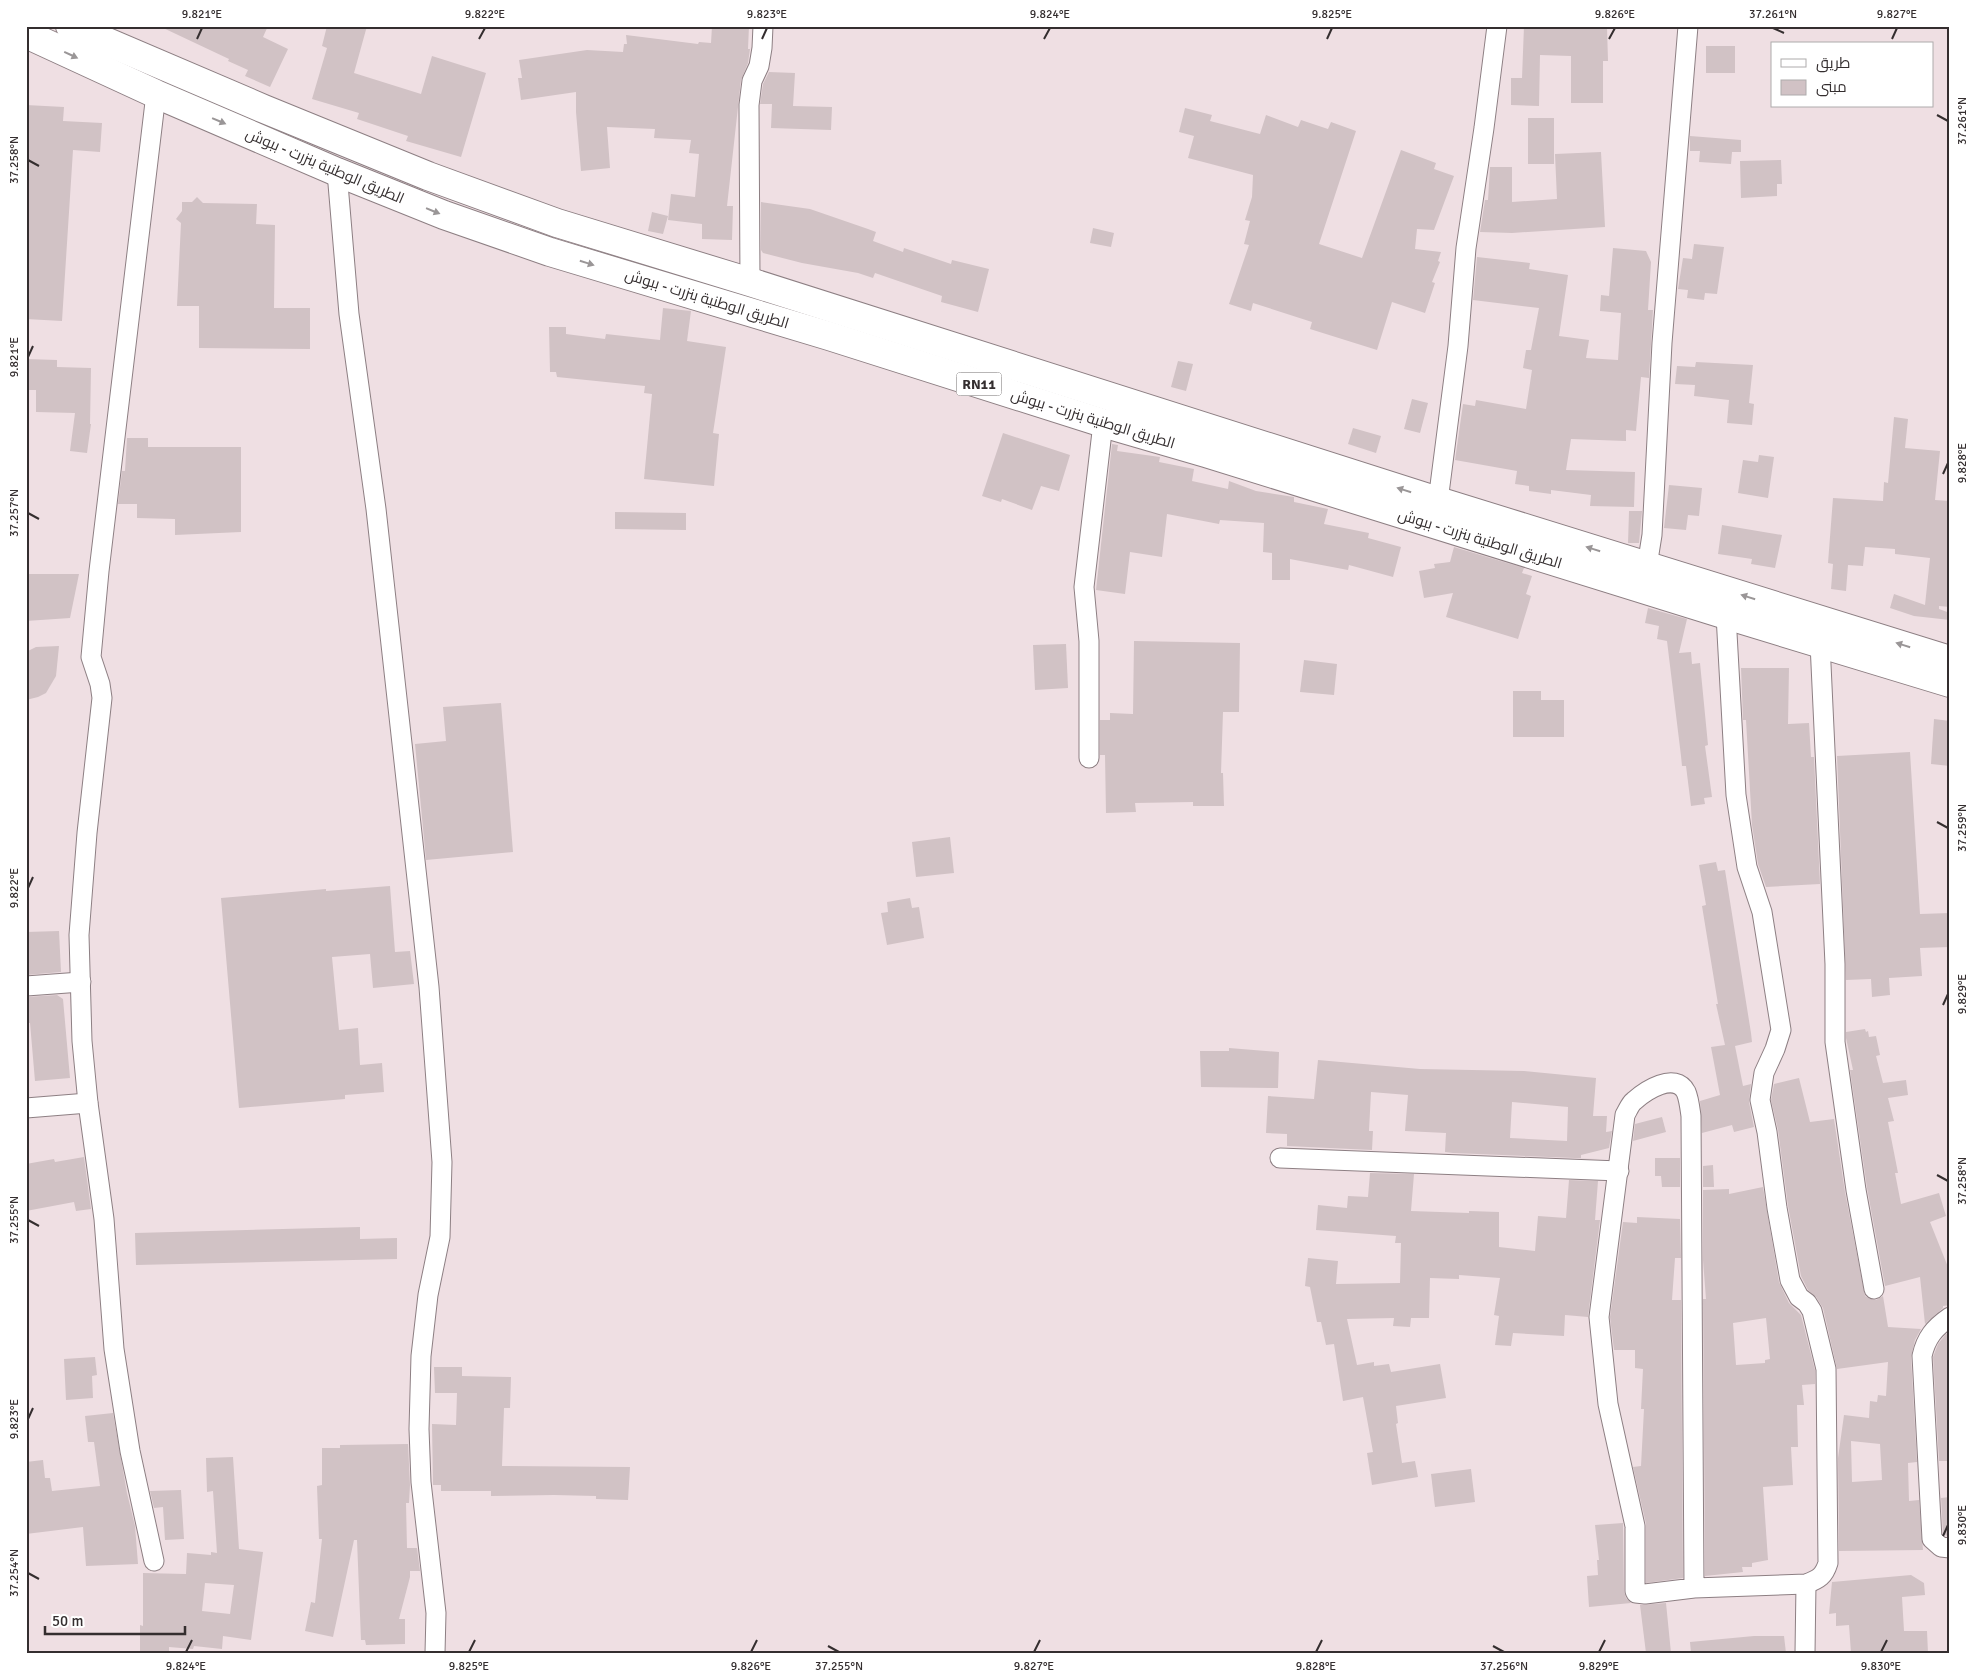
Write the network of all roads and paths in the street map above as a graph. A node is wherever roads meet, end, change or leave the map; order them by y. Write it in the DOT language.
graph roads {
  1 [pos="70,26"];
  2 [pos="763,26"];
  3 [pos="1497,26"];
  4 [pos="1688,26"];
  5 [pos="26,34"];
  6 [pos="156,94"];
  7 [pos="337,172"];
  8 [pos="750,282"];
  9 [pos="1103,423"];
  10 [pos="1438,501"];
  11 [pos="1647,566"];
  12 [pos="1726,616"];
  13 [pos="1820,644"];
  14 [pos="1950,660"];
  15 [pos="1950,683"];
  16 [pos="1089,758"];
  17 [pos="80,982"];
  18 [pos="26,986"];
  19 [pos="88,1103"];
  20 [pos="26,1108"];
  21 [pos="1280,1158"];
  22 [pos="1619,1170"];
  23 [pos="1874,1289"];
  24 [pos="1950,1317"];
  25 [pos="1950,1548"];
  26 [pos="154,1561"];
  27 [pos="1806,1584"];
  28 [pos="1694,1588"];
  29 [pos="435,1653"];
  30 [pos="1805,1653"];
  1 -- 8 [label="main road, الطريق الوطنية بنزرت - ببوش / RN11"];
  2 -- 8 [label="street"];
  3 -- 10 [label="street"];
  4 -- 11 [label="street"];
  5 -- 6 [label="main road, الطريق الوطنية بنزرت - ببوش / RN11, one-way"];
  6 -- 7 [label="main road, الطريق الوطنية بنزرت - ببوش / RN11, one-way"];
  6 -- 17 [label="street"];
  7 -- 9 [label="main road, الطريق الوطنية بنزرت - ببوش / RN11, one-way"];
  7 -- 29 [label="street"];
  10 -- 8 [label="main road, الطريق الوطنية بنزرت - ببوش / RN11, one-way"];
  9 -- 12 [label="main road, الطريق الوطنية بنزرت - ببوش / RN11"];
  9 -- 16 [label="street"];
  11 -- 10 [label="main road, الطريق الوطنية بنزرت - ببوش / RN11, one-way"];
  14 -- 11 [label="main road, الطريق الوطنية بنزرت - ببوش / RN11, one-way"];
  12 -- 13 [label="main road, الطريق الوطنية بنزرت - ببوش / RN11"];
  12 -- 27 [label="street"];
  13 -- 15 [label="main road, الطريق الوطنية بنزرت - ببوش / RN11"];
  13 -- 23 [label="street"];
  17 -- 18 [label="street"];
  17 -- 19 [label="street"];
  19 -- 20 [label="street"];
  19 -- 26 [label="street"];
  21 -- 22 [label="street"];
  22 -- 28 [label="street"];
  22 -- 28 [label="street"];
  24 -- 25 [label="street"];
  27 -- 28 [label="street"];
  27 -- 30 [label="street"];
}
